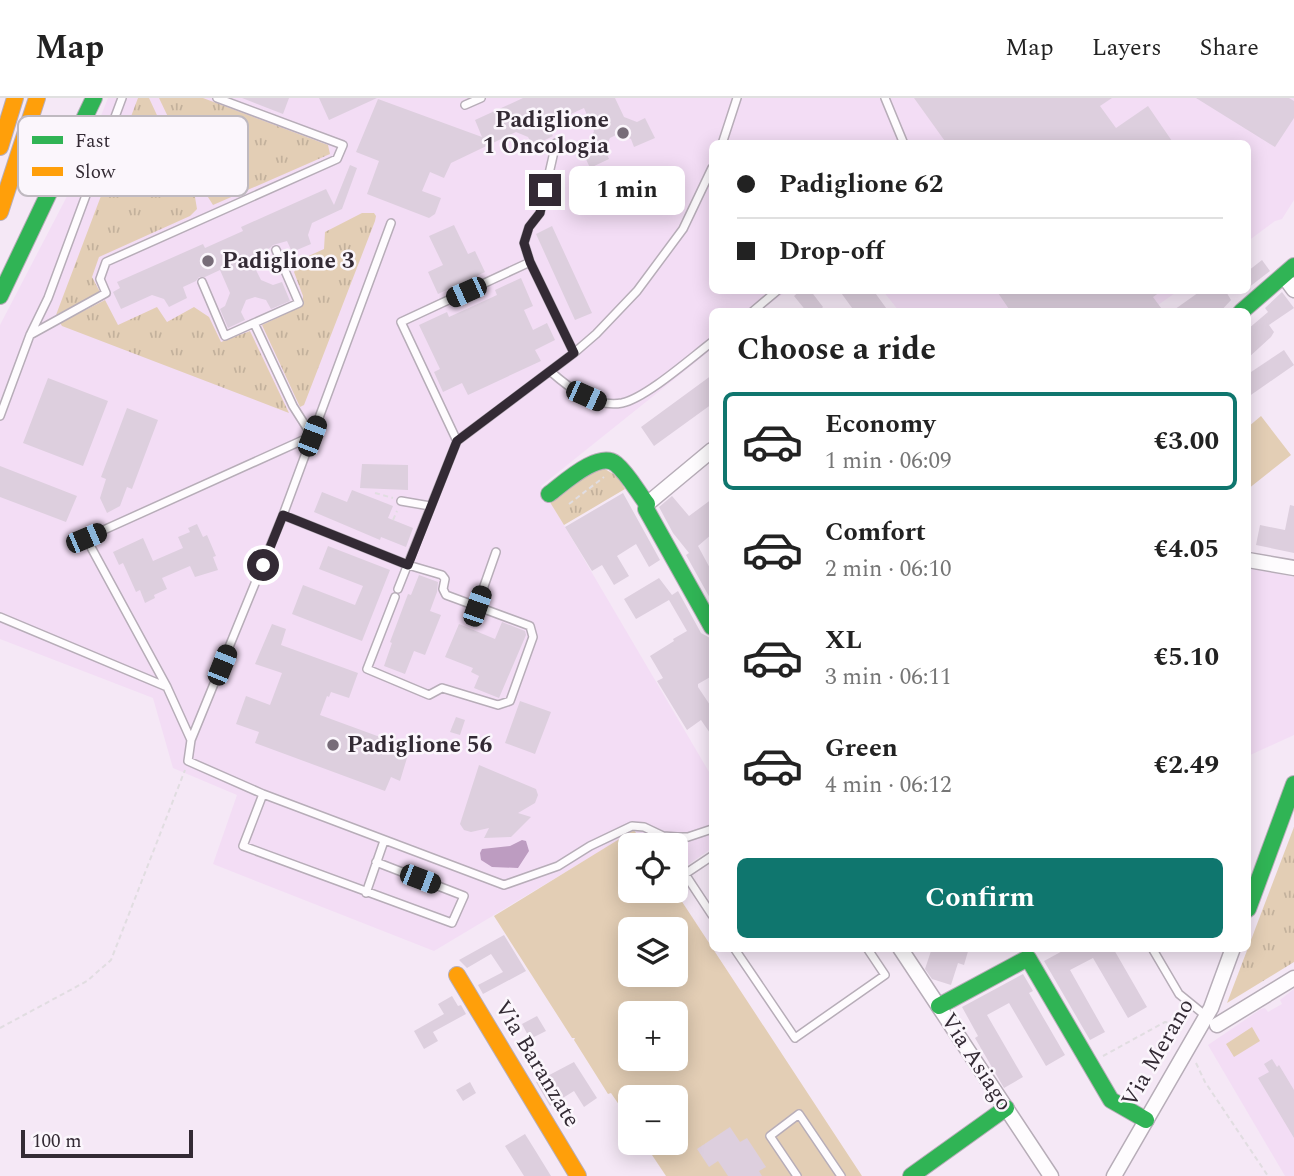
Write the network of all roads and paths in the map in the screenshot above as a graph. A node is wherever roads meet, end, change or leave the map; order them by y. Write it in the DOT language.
graph roads {
  1 [pos="2,98"];
  2 [pos="15,98"];
  3 [pos="37,98"];
  4 [pos="94,98"];
  5 [pos="122,98"];
  6 [pos="217,98"];
  7 [pos="481,98"];
  8 [pos="737,98"];
  9 [pos="885,98"];
  10 [pos="0,105"];
  11 [pos="465,105"];
  12 [pos="31,116"];
  13 [pos="85,116"];
  14 [pos="115,116"];
  15 [pos="723,140"];
  16 [pos="902,140"];
  17 [pos="556,143"];
  18 [pos="0,147"];
  19 [pos="18,157"];
  20 [pos="709,174"];
  21 [pos="47,196"];
  22 [pos="86,196"];
  23 [pos="0,212"];
  24 [pos="391,223"];
  25 [pos="276,250"];
  26 [pos="530,262"];
  27 [pos="1289,271"];
  28 [pos="202,282"];
  29 [pos="1294,290"];
  30 [pos="773,294"];
  31 [pos="0,296"];
  32 [pos="757,308"];
  33 [pos="1246,308"];
  34 [pos="254,323"];
  35 [pos="30,335"];
  36 [pos="709,344"];
  37 [pos="574,353"];
  38 [pos="550,371"];
  39 [pos="0,416"];
  40 [pos="312,436"];
  41 [pos="457,441"];
  42 [pos="709,452"];
  43 [pos="617,465"];
  44 [pos="375,493"];
  45 [pos="550,494"];
  46 [pos="401,500"];
  47 [pos="569,504"];
  48 [pos="647,504"];
  49 [pos="430,506"];
  50 [pos="283,515"];
  51 [pos="395,515"];
  52 [pos="393,520"];
  53 [pos="496,552"];
  54 [pos="1251,561"];
  55 [pos="408,565"];
  56 [pos="1294,568"];
  57 [pos="477,606"];
  58 [pos="0,617"];
  59 [pos="709,621"];
  60 [pos="167,687"];
  61 [pos="191,740"];
  62 [pos="188,761"];
  63 [pos="1293,786"];
  64 [pos="263,794"];
  65 [pos="709,831"];
  66 [pos="384,841"];
  67 [pos="709,858"];
  68 [pos="376,862"];
  69 [pos="366,893"];
  70 [pos="1251,901"];
  71 [pos="709,910"];
  72 [pos="737,952"];
  73 [pos="870,952"];
  74 [pos="903,952"];
  75 [pos="1154,952"];
  76 [pos="1232,952"];
  77 [pos="457,975"];
  78 [pos="1294,978"];
  79 [pos="939,1006"];
  80 [pos="1212,1020"];
  81 [pos="0,1028"];
  82 [pos="1190,1028"];
  83 [pos="1196,1063"];
  84 [pos="1090,1064"];
  85 [pos="1006,1108"];
  86 [pos="1146,1120"];
  87 [pos="578,1176"];
  88 [pos="797,1176"];
  89 [pos="841,1176"];
  90 [pos="911,1176"];
  91 [pos="1051,1176"];
  92 [pos="1114,1176"];
  93 [pos="1268,1176"];
  1 -- 10 [label="main road"];
  2 -- 18 [label="main road"];
  3 -- 12 [label="main road"];
  4 -- 13 [label="main road"];
  5 -- 14 [label="lane"];
  6 -- 35 [label="lane"];
  7 -- 11 [label="lane"];
  8 -- 15 [label="lane"];
  9 -- 16 [label="lane"];
  17 -- 26 [label="lane"];
  19 -- 23 [label="main road"];
  20 -- 37 [label="lane"];
  21 -- 31 [label="main road"];
  22 -- 35 [label="lane"];
  24 -- 40 [label="lane"];
  25 -- 34 [label="lane"];
  26 -- 37 [label="lane"];
  26 -- 41 [label="lane"];
  27 -- 29 [label="street"];
  27 -- 33 [label="main road"];
  28 -- 34 [label="lane"];
  30 -- 32 [label="lane"];
  34 -- 40 [label="lane"];
  35 -- 39 [label="lane"];
  36 -- 38 [label="lane"];
  37 -- 38 [label="lane"];
  38 -- 41 [label="lane"];
  40 -- 50 [label="lane"];
  40 -- 60 [label="lane"];
  41 -- 49 [label="lane"];
  42 -- 48 [label="street"];
  43 -- 45 [label="main road"];
  43 -- 47 [label="path"];
  43 -- 48 [label="main road"];
  44 -- 46 [label="path"];
  46 -- 49 [label="lane"];
  48 -- 59 [label="main road"];
  49 -- 55 [label="lane"];
  50 -- 55 [label="lane"];
  50 -- 61 [label="lane"];
  51 -- 52 [label="path"];
  53 -- 57 [label="lane"];
  54 -- 56 [label="street"];
  55 -- 57 [label="lane"];
  55 -- 57 [label="lane"];
  58 -- 60 [label="lane"];
  60 -- 61 [label="lane"];
  61 -- 62 [label="lane"];
  62 -- 64 [label="lane"];
  62 -- 81 [label="path"];
  63 -- 70 [label="main road"];
  64 -- 66 [label="lane"];
  64 -- 69 [label="lane"];
  65 -- 66 [label="lane"];
  66 -- 68 [label="lane"];
  67 -- 71 [label="lane"];
  68 -- 69 [label="lane"];
  68 -- 69 [label="lane"];
  72 -- 73 [label="lane"];
  74 -- 79 [label="street, Via Asiago"];
  75 -- 80 [label="lane"];
  76 -- 80 [label="street, Via Merano"];
  77 -- 87 [label="main road, Via Baranzate"];
  78 -- 80 [label="street"];
  79 -- 84 [label="main road"];
  79 -- 85 [label="street, Via Asiago"];
  80 -- 86 [label="street, Via Merano"];
  82 -- 84 [label="path"];
  83 -- 93 [label="path"];
  84 -- 86 [label="main road"];
  85 -- 90 [label="main road"];
  85 -- 91 [label="street, Via Asiago"];
  86 -- 92 [label="street, Via Merano"];
  88 -- 89 [label="lane"];
}
